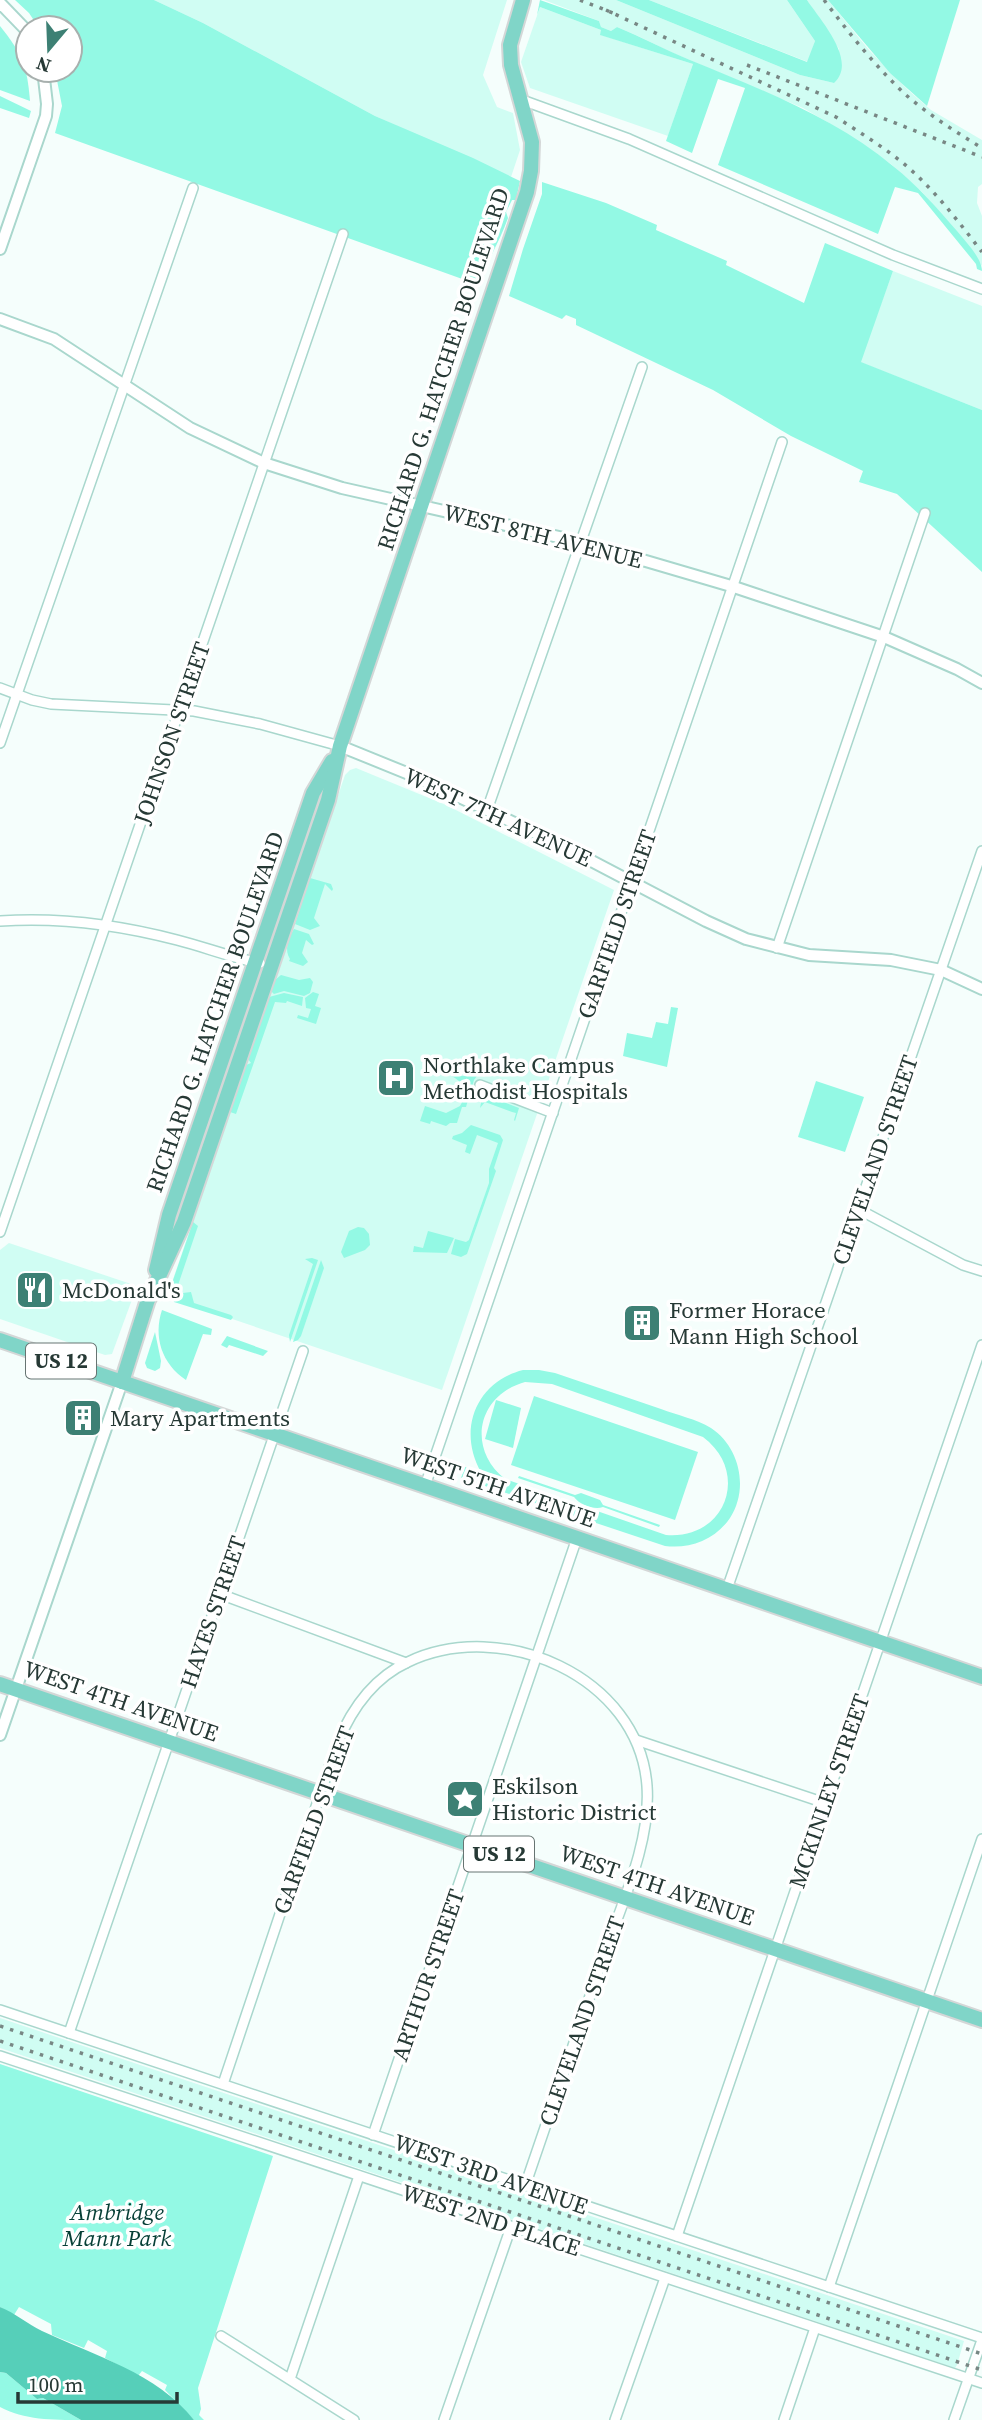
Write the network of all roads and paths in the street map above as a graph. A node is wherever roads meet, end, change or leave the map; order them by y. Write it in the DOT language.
graph roads {
  1 [pos="523,0"];
  2 [pos="0,2"];
  3 [pos="14,17"];
  4 [pos="45,84"];
  5 [pos="522,100"];
  6 [pos="193,188"];
  7 [pos="343,234"];
  8 [pos="0,249"];
  9 [pos="982,289"];
  10 [pos="0,318"];
  11 [pos="642,367"];
  12 [pos="124,384"];
  13 [pos="782,442"];
  14 [pos="264,463"];
  15 [pos="422,507"];
  16 [pos="925,513"];
  17 [pos="581,542"];
  18 [pos="731,586"];
  19 [pos="884,638"];
  20 [pos="982,683"];
  21 [pos="0,688"];
  22 [pos="17,695"];
  23 [pos="180,709"];
  24 [pos="0,743"];
  25 [pos="340,746"];
  26 [pos="487,810"];
  27 [pos="982,851"];
  28 [pos="632,882"];
  29 [pos="0,921"];
  30 [pos="106,927"];
  31 [pos="777,948"];
  32 [pos="256,962"];
  33 [pos="272,965"];
  34 [pos="941,970"];
  35 [pos="982,989"];
  36 [pos="480,1085"];
  37 [pos="553,1113"];
  38 [pos="198,1131"];
  39 [pos="214,1136"];
  40 [pos="858,1209"];
  41 [pos="0,1232"];
  42 [pos="982,1272"];
  43 [pos="149,1298"];
  44 [pos="0,1340"];
  45 [pos="982,1345"];
  46 [pos="303,1351"];
  47 [pos="121,1381"];
  48 [pos="275,1434"];
  49 [pos="425,1486"];
  50 [pos="577,1538"];
  51 [pos="727,1589"];
  52 [pos="220,1594"];
  53 [pos="880,1642"];
  54 [pos="536,1658"];
  55 [pos="406,1663"];
  56 [pos="982,1677"];
  57 [pos="0,1684"];
  58 [pos="16,1689"];
  59 [pos="0,1735"];
  60 [pos="636,1740"];
  61 [pos="169,1742"];
  62 [pos="320,1793"];
  63 [pos="825,1802"];
  64 [pos="982,1839"];
  65 [pos="472,1845"];
  66 [pos="624,1897"];
  67 [pos="775,1949"];
  68 [pos="927,2001"];
  69 [pos="0,2010"];
  70 [pos="982,2020"];
  71 [pos="69,2033"];
  72 [pos="0,2056"];
  73 [pos="223,2084"];
  74 [pos="373,2135"];
  75 [pos="359,2176"];
  76 [pos="525,2186"];
  77 [pos="511,2227"];
  78 [pos="677,2236"];
  79 [pos="665,2278"];
  80 [pos="829,2287"];
  81 [pos="815,2328"];
  82 [pos="221,2336"];
  83 [pos="982,2339"];
  84 [pos="290,2379"];
  85 [pos="969,2379"];
  86 [pos="982,2383"];
  87 [pos="354,2420"];
  88 [pos="444,2420"];
  89 [pos="615,2420"];
  90 [pos="784,2420"];
  91 [pos="954,2420"];
  1 -- 5 [label="main road, RICHARD G. HATCHER BOULEVARD"];
  2 -- 3 [label="street"];
  4 -- 8 [label="street"];
  5 -- 9 [label="street"];
  5 -- 15 [label="main road, RICHARD G. HATCHER BOULEVARD"];
  6 -- 12 [label="street"];
  7 -- 14 [label="street, JOHNSON STREET"];
  10 -- 12 [label="street, WEST 8TH AVENUE"];
  11 -- 17 [label="street"];
  12 -- 14 [label="street, WEST 8TH AVENUE"];
  12 -- 22 [label="street"];
  13 -- 18 [label="street, GARFIELD STREET"];
  14 -- 15 [label="street, WEST 8TH AVENUE"];
  14 -- 23 [label="street, JOHNSON STREET"];
  15 -- 17 [label="street, WEST 8TH AVENUE"];
  15 -- 25 [label="main road, RICHARD G. HATCHER BOULEVARD"];
  16 -- 19 [label="street"];
  17 -- 18 [label="street, WEST 8TH AVENUE"];
  17 -- 26 [label="street"];
  18 -- 19 [label="street, WEST 8TH AVENUE"];
  18 -- 28 [label="street, GARFIELD STREET"];
  19 -- 20 [label="street, WEST 8TH AVENUE"];
  19 -- 31 [label="street"];
  21 -- 22 [label="street, WEST 7TH AVENUE"];
  22 -- 23 [label="street, WEST 7TH AVENUE"];
  22 -- 24 [label="street"];
  23 -- 25 [label="street, WEST 7TH AVENUE"];
  23 -- 30 [label="street, JOHNSON STREET"];
  25 -- 26 [label="street, WEST 7TH AVENUE"];
  25 -- 32 [label="main road, RICHARD G. HATCHER BOULEVARD"];
  25 -- 33 [label="main road, RICHARD G. HATCHER BOULEVARD"];
  26 -- 28 [label="street, WEST 7TH AVENUE"];
  27 -- 34 [label="street, CLEVELAND STREET"];
  28 -- 31 [label="street, WEST 7TH AVENUE"];
  28 -- 37 [label="street, GARFIELD STREET"];
  29 -- 30 [label="street"];
  30 -- 32 [label="street"];
  30 -- 41 [label="street, JOHNSON STREET"];
  31 -- 34 [label="street, WEST 7TH AVENUE"];
  32 -- 33 [label="street"];
  32 -- 38 [label="main road, RICHARD G. HATCHER BOULEVARD"];
  33 -- 39 [label="main road, RICHARD G. HATCHER BOULEVARD"];
  34 -- 35 [label="street, WEST 7TH AVENUE"];
  34 -- 40 [label="street, CLEVELAND STREET"];
  36 -- 37 [label="street"];
  37 -- 49 [label="street, GARFIELD STREET"];
  38 -- 39 [label="main road"];
  38 -- 43 [label="main road, RICHARD G. HATCHER BOULEVARD"];
  39 -- 43 [label="main road, RICHARD G. HATCHER BOULEVARD"];
  40 -- 42 [label="street"];
  40 -- 51 [label="street, CLEVELAND STREET"];
  43 -- 47 [label="main road, RICHARD G. HATCHER BOULEVARD"];
  44 -- 47 [label="main road, WEST 5TH AVENUE / US 12"];
  45 -- 53 [label="street, MCKINLEY STREET"];
  46 -- 48 [label="street, HAYES STREET"];
  47 -- 48 [label="main road, WEST 5TH AVENUE / US 12"];
  47 -- 58 [label="street, RICHARD G. HATCHER BOULEVARD"];
  48 -- 49 [label="main road, WEST 5TH AVENUE / US 12"];
  48 -- 52 [label="street, HAYES STREET"];
  49 -- 50 [label="main road, WEST 5TH AVENUE / US 12"];
  50 -- 51 [label="main road, WEST 5TH AVENUE / US 12"];
  50 -- 54 [label="street, ARTHUR STREET"];
  51 -- 53 [label="main road, WEST 5TH AVENUE / US 12"];
  52 -- 55 [label="street"];
  52 -- 61 [label="street, HAYES STREET"];
  53 -- 56 [label="main road, WEST 5TH AVENUE / US 12"];
  53 -- 63 [label="street, MCKINLEY STREET"];
  54 -- 55 [label="street, GARFIELD STREET"];
  54 -- 60 [label="street, CLEVELAND STREET"];
  54 -- 65 [label="street, ARTHUR STREET"];
  55 -- 62 [label="street, GARFIELD STREET"];
  57 -- 58 [label="main road, WEST 4TH AVENUE / US 12"];
  58 -- 59 [label="street, RICHARD G. HATCHER BOULEVARD"];
  58 -- 61 [label="main road, WEST 4TH AVENUE / US 12"];
  60 -- 63 [label="street"];
  60 -- 66 [label="street, CLEVELAND STREET"];
  61 -- 62 [label="main road, WEST 4TH AVENUE / US 12"];
  61 -- 71 [label="street, HAYES STREET"];
  62 -- 65 [label="main road, WEST 4TH AVENUE / US 12"];
  62 -- 73 [label="street, GARFIELD STREET"];
  63 -- 67 [label="street, MCKINLEY STREET"];
  64 -- 68 [label="street"];
  65 -- 66 [label="main road, WEST 4TH AVENUE / US 12"];
  65 -- 74 [label="street, ARTHUR STREET"];
  66 -- 67 [label="main road, WEST 4TH AVENUE / US 12"];
  66 -- 76 [label="street, CLEVELAND STREET"];
  67 -- 68 [label="main road, WEST 4TH AVENUE / US 12"];
  67 -- 78 [label="street, MCKINLEY STREET"];
  68 -- 70 [label="main road, WEST 4TH AVENUE / US 12"];
  68 -- 80 [label="street"];
  69 -- 71 [label="street, WEST 3RD AVENUE"];
  71 -- 73 [label="street, WEST 3RD AVENUE"];
  72 -- 75 [label="street, WEST 2ND PLACE"];
  73 -- 74 [label="street, WEST 3RD AVENUE"];
  74 -- 76 [label="street, WEST 3RD AVENUE"];
  75 -- 77 [label="street, WEST 2ND PLACE"];
  75 -- 84 [label="street"];
  76 -- 78 [label="street, WEST 3RD AVENUE"];
  77 -- 79 [label="street, WEST 2ND PLACE"];
  77 -- 88 [label="street"];
  78 -- 80 [label="street, WEST 3RD AVENUE"];
  79 -- 81 [label="street, WEST 2ND PLACE"];
  79 -- 89 [label="street"];
  80 -- 83 [label="street, WEST 3RD AVENUE"];
  81 -- 85 [label="street, WEST 2ND PLACE"];
  81 -- 90 [label="street"];
  82 -- 84 [label="street"];
  83 -- 85 [label="street"];
  84 -- 87 [label="street"];
  85 -- 86 [label="street, WEST 2ND PLACE"];
  85 -- 91 [label="street"];
}
